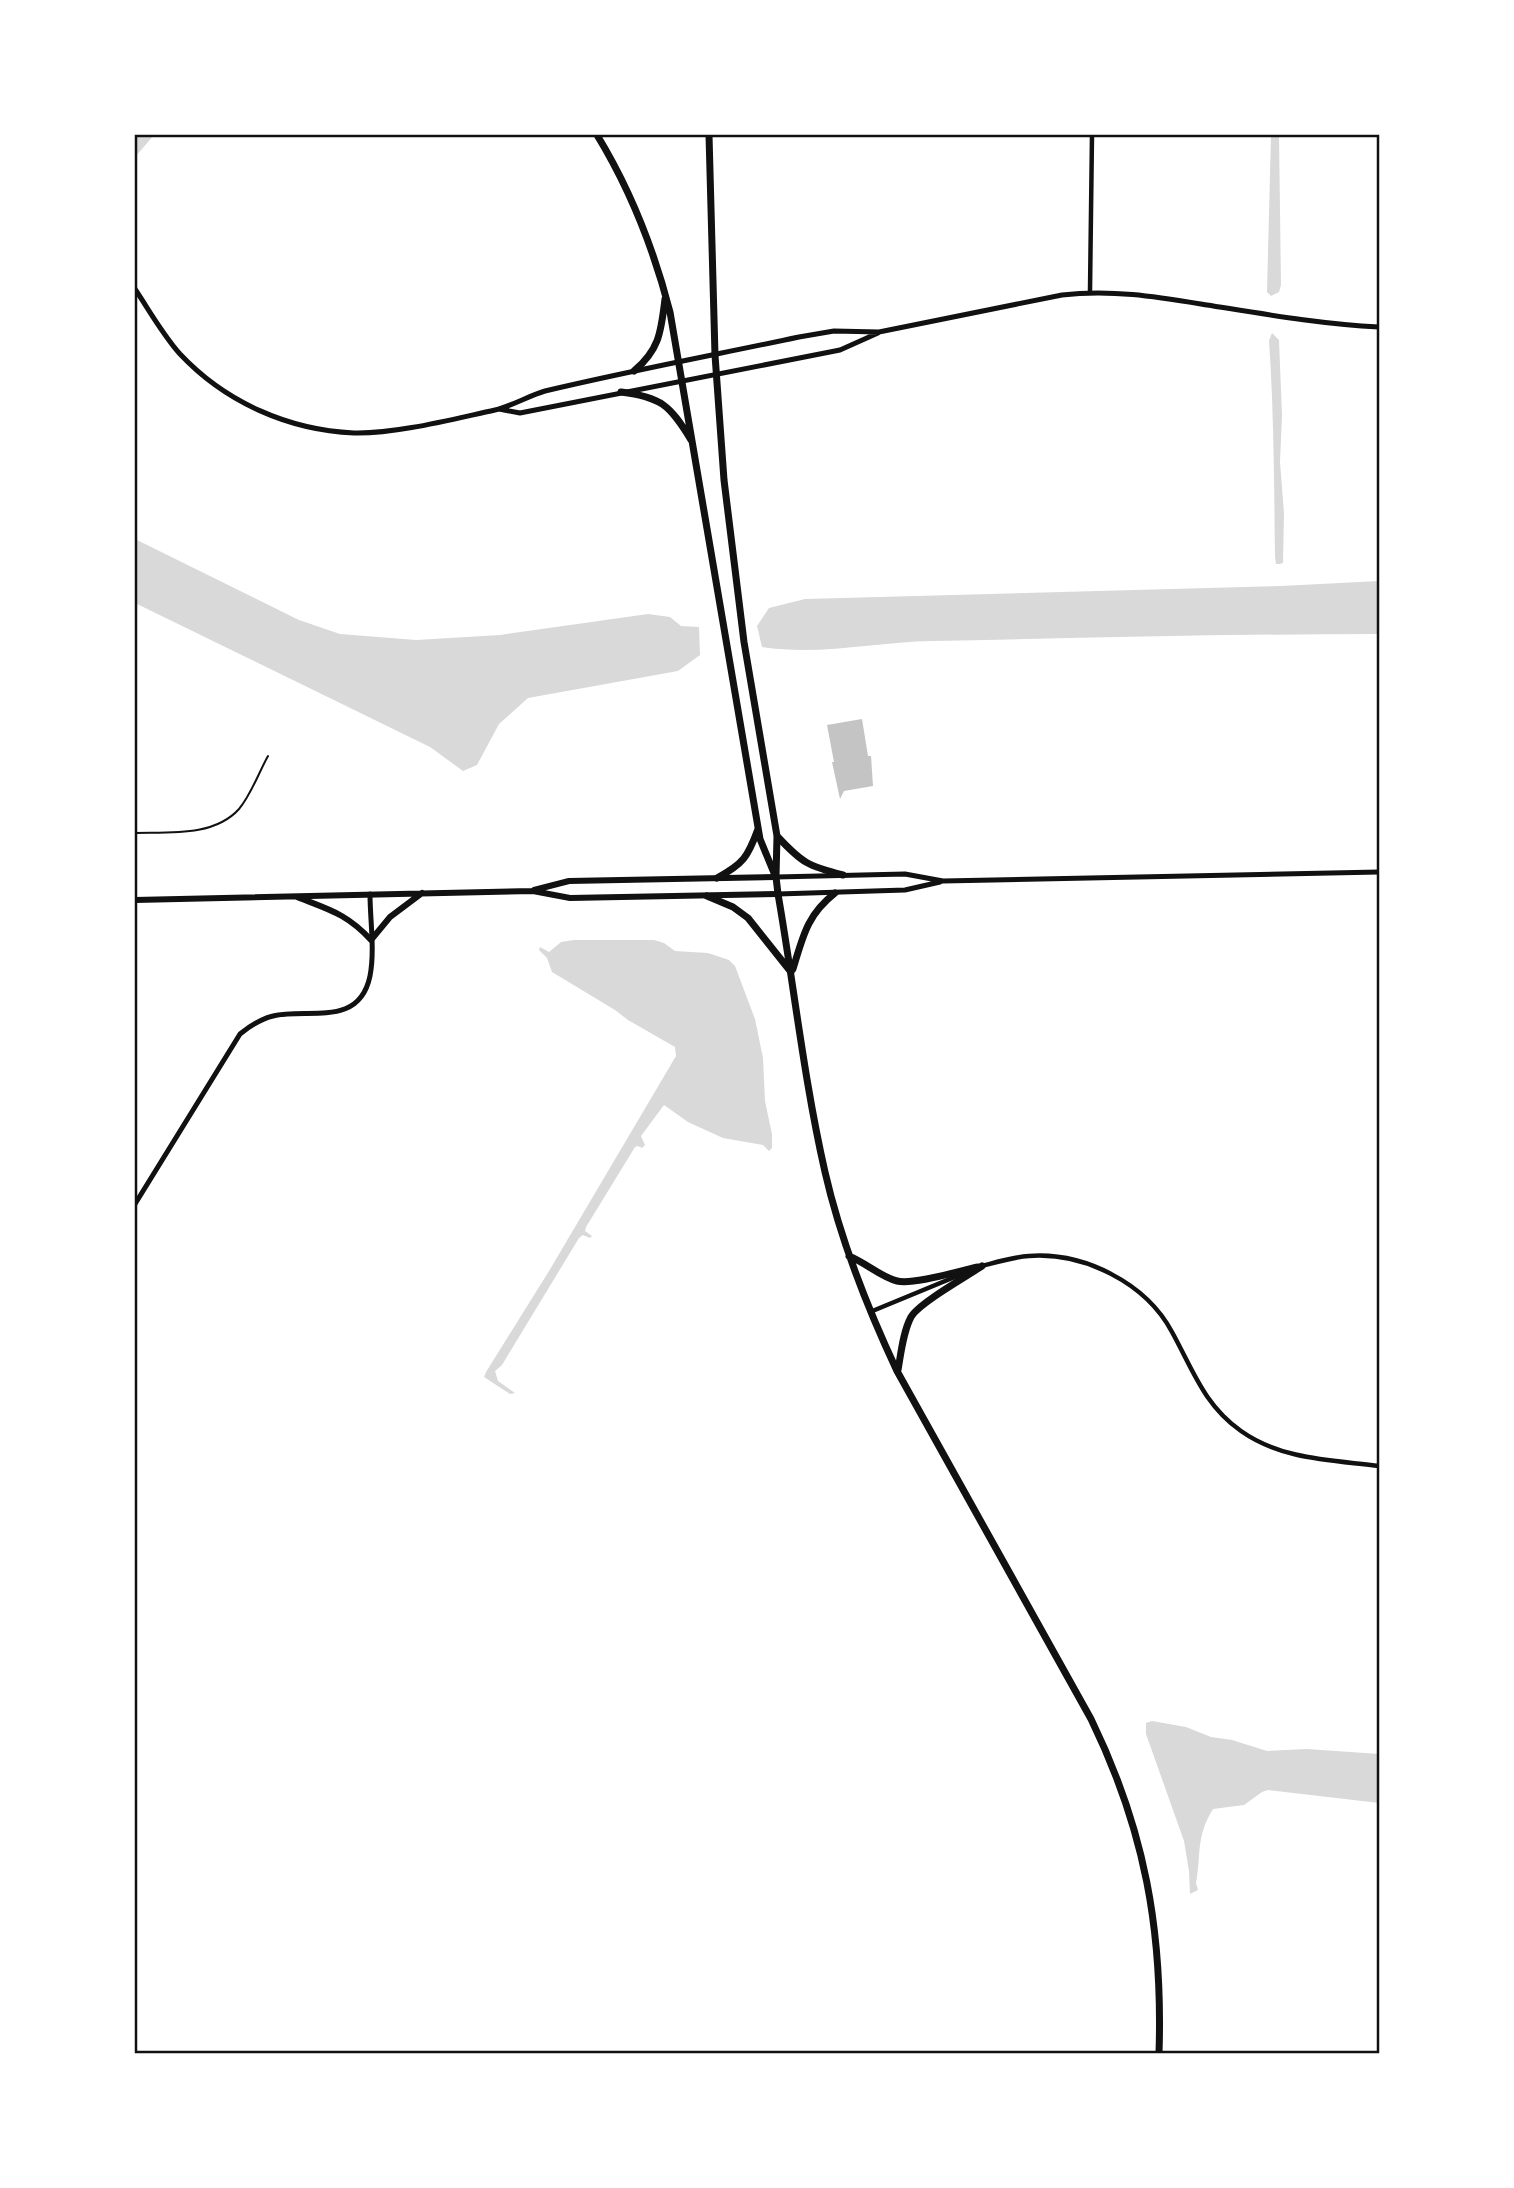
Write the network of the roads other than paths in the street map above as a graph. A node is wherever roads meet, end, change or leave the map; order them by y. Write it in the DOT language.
graph roads {
  1 [pos="597,135"];
  2 [pos="709,135"];
  3 [pos="1092,135"];
  4 [pos="135,289"];
  5 [pos="1090,291"];
  6 [pos="665,295"];
  7 [pos="1379,327"];
  8 [pos="879,332"];
  9 [pos="715,355"];
  10 [pos="679,362"];
  11 [pos="634,371"];
  12 [pos="716,374"];
  13 [pos="683,381"];
  14 [pos="621,393"];
  15 [pos="499,409"];
  16 [pos="694,444"];
  17 [pos="268,756"];
  18 [pos="759,829"];
  19 [pos="135,834"];
  20 [pos="777,836"];
  21 [pos="1379,872"];
  22 [pos="844,875"];
  23 [pos="776,877"];
  24 [pos="717,878"];
  25 [pos="943,881"];
  26 [pos="533,891"];
  27 [pos="424,892"];
  28 [pos="835,893"];
  29 [pos="370,894"];
  30 [pos="778,894"];
  31 [pos="292,895"];
  32 [pos="707,895"];
  33 [pos="135,900"];
  34 [pos="371,940"];
  35 [pos="791,973"];
  36 [pos="135,1204"];
  37 [pos="849,1256"];
  38 [pos="982,1266"];
  39 [pos="870,1312"];
  40 [pos="897,1371"];
  41 [pos="1379,1466"];
  42 [pos="1159,2053"];
  1 -- 6 [label="highway"];
  2 -- 9 [label="highway"];
  3 -- 5 [label="street"];
  4 -- 15 [label="street"];
  5 -- 7 [label="street"];
  5 -- 8 [label="street"];
  6 -- 10 [label="highway"];
  6 -- 11 [label="highway"];
  8 -- 9 [label="street"];
  8 -- 12 [label="street"];
  9 -- 10 [label="street"];
  9 -- 12 [label="highway"];
  10 -- 11 [label="street"];
  10 -- 13 [label="highway"];
  11 -- 15 [label="street"];
  12 -- 13 [label="street"];
  12 -- 20 [label="highway"];
  13 -- 14 [label="street"];
  13 -- 16 [label="highway"];
  14 -- 15 [label="street"];
  14 -- 16 [label="highway"];
  16 -- 18 [label="highway"];
  17 -- 19 [label="lane"];
  18 -- 23 [label="highway"];
  18 -- 24 [label="highway"];
  20 -- 22 [label="highway"];
  20 -- 23 [label="highway"];
  21 -- 25 [label="street"];
  22 -- 23 [label="street"];
  22 -- 25 [label="street"];
  23 -- 24 [label="main road"];
  23 -- 30 [label="highway"];
  24 -- 26 [label="main road"];
  25 -- 28 [label="street"];
  26 -- 27 [label="main road"];
  26 -- 32 [label="main road"];
  27 -- 29 [label="main road"];
  27 -- 34 [label="main road"];
  28 -- 30 [label="street"];
  28 -- 35 [label="highway"];
  29 -- 31 [label="main road"];
  29 -- 34 [label="street"];
  30 -- 32 [label="main road"];
  30 -- 35 [label="highway"];
  31 -- 33 [label="main road"];
  31 -- 34 [label="main road"];
  32 -- 35 [label="highway"];
  34 -- 36 [label="street"];
  35 -- 37 [label="highway"];
  37 -- 38 [label="highway"];
  37 -- 39 [label="highway"];
  38 -- 39 [label="street"];
  38 -- 40 [label="highway"];
  38 -- 41 [label="street"];
  39 -- 40 [label="highway"];
  40 -- 42 [label="highway"];
}
